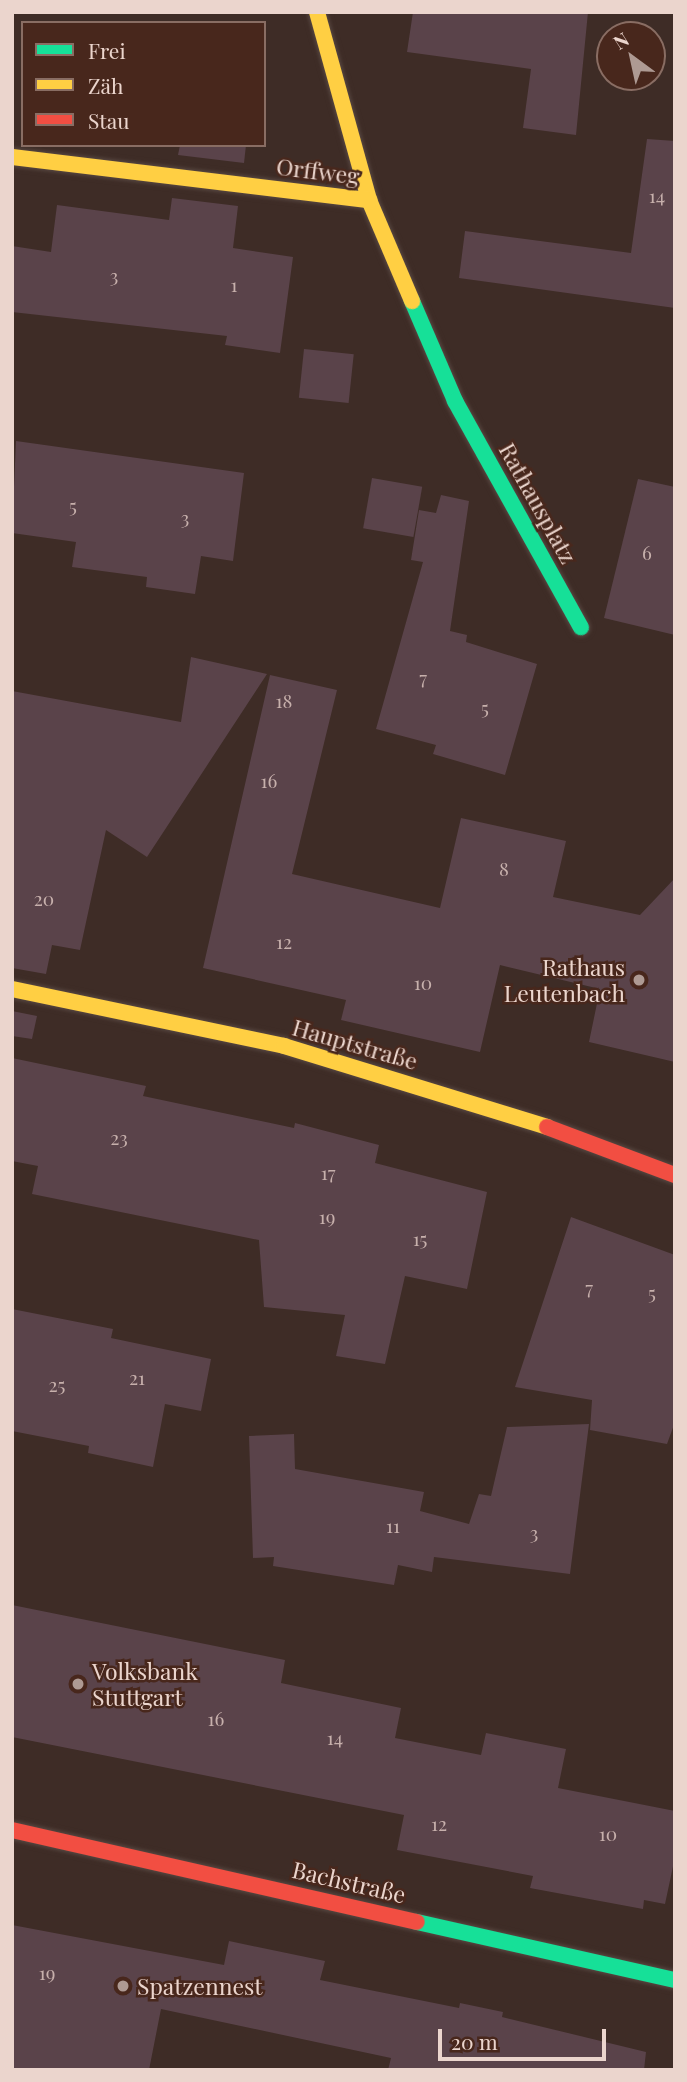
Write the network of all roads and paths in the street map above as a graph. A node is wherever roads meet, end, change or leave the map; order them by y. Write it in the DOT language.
graph roads {
  1 [pos="317,12"];
  2 [pos="12,157"];
  3 [pos="369,200"];
  4 [pos="581,627"];
  5 [pos="12,989"];
  6 [pos="675,1175"];
  7 [pos="12,1830"];
  8 [pos="675,1980"];
  1 -- 3 [label="street, Rathausplatz"];
  2 -- 3 [label="street, Orffweg"];
  3 -- 4 [label="street, Rathausplatz"];
  5 -- 6 [label="street, Hauptstraße"];
  7 -- 8 [label="street, Bachstraße"];
}
